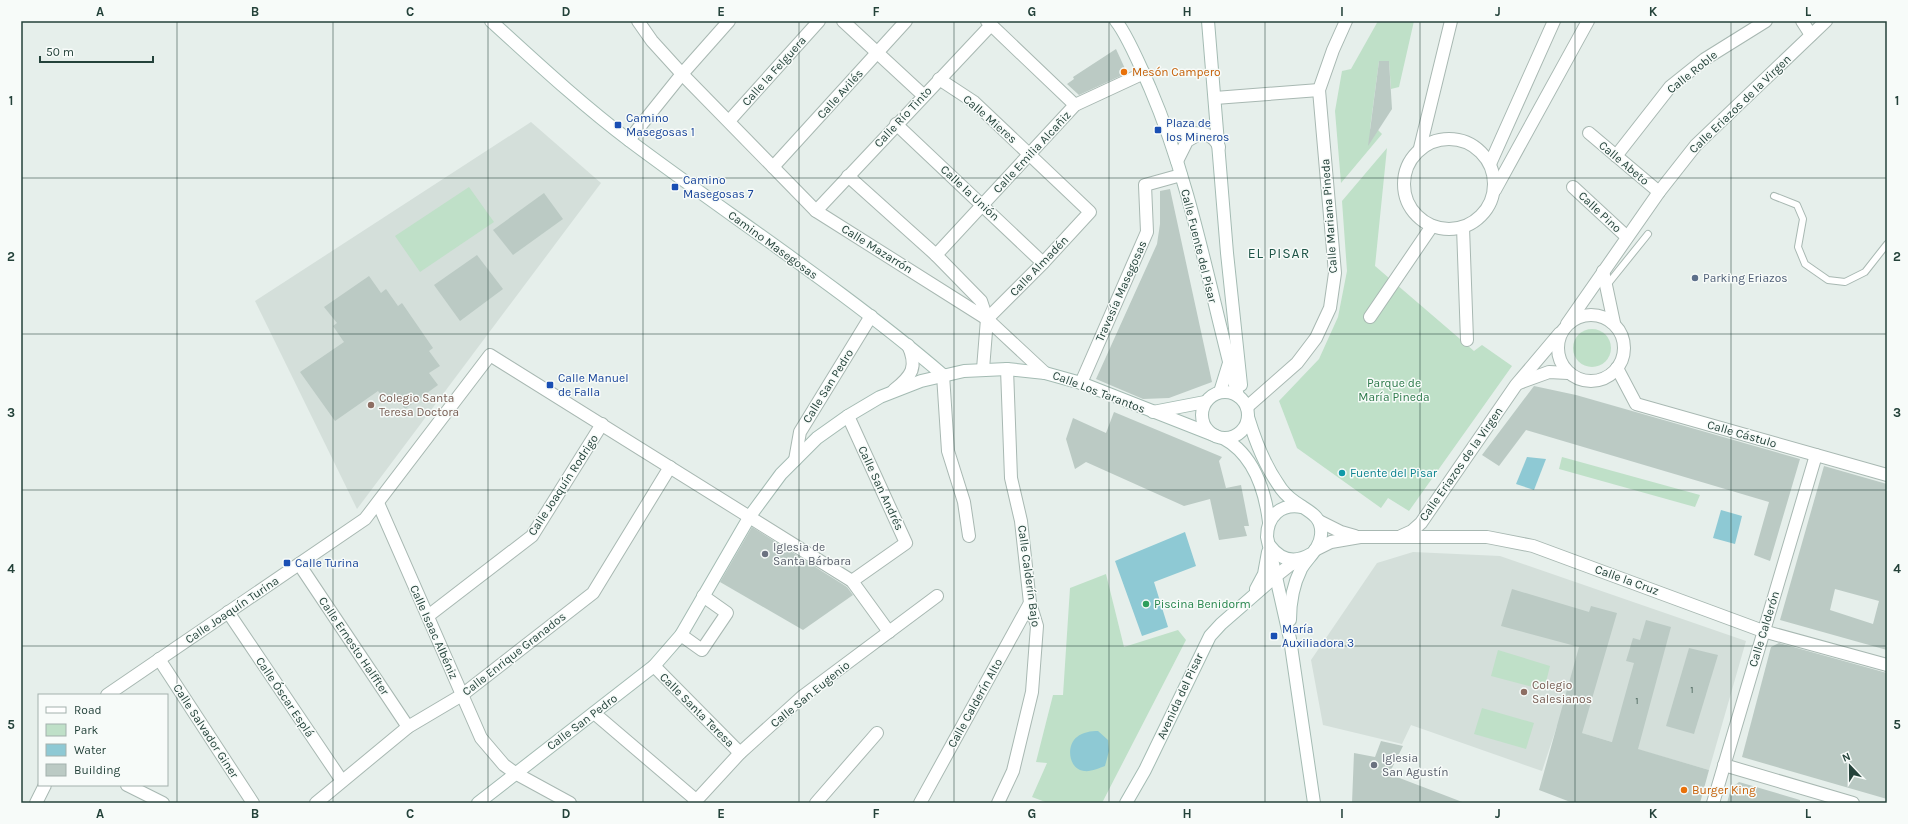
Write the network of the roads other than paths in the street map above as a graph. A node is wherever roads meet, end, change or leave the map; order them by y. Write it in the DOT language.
graph roads {
  1 [pos="491,21"];
  2 [pos="638,21"];
  3 [pos="729,21"];
  4 [pos="819,21"];
  5 [pos="843,21"];
  6 [pos="906,21"];
  7 [pos="1116,21"];
  8 [pos="1208,21"];
  9 [pos="1346,21"];
  10 [pos="1451,21"];
  11 [pos="1554,21"];
  12 [pos="1588,21"];
  13 [pos="1766,21"];
  14 [pos="1802,21"];
  15 [pos="1826,21"];
  16 [pos="989,23"];
  17 [pos="1811,35"];
  18 [pos="877,52"];
  19 [pos="1144,73"];
  20 [pos="682,74"];
  21 [pos="939,79"];
  22 [pos="1319,90"];
  23 [pos="923,95"];
  24 [pos="1215,98"];
  25 [pos="1076,105"];
  26 [pos="730,121"];
  27 [pos="896,124"];
  28 [pos="1167,129"];
  29 [pos="1589,133"];
  30 [pos="1199,134"];
  31 [pos="630,140"];
  32 [pos="1219,147"];
  33 [pos="1420,148"];
  34 [pos="1030,155"];
  35 [pos="1616,156"];
  36 [pos="1177,161"];
  37 [pos="1490,164"];
  38 [pos="773,167"];
  39 [pos="1181,175"];
  40 [pos="848,176"];
  41 [pos="1573,187"];
  42 [pos="1659,192"];
  43 [pos="1493,193"];
  44 [pos="1774,196"];
  45 [pos="983,205"];
  46 [pos="816,211"];
  47 [pos="1090,212"];
  48 [pos="1432,226"];
  49 [pos="1463,227"];
  50 [pos="1648,234"];
  51 [pos="1627,237"];
  52 [pos="1887,244"];
  53 [pos="936,255"];
  54 [pos="1043,263"];
  55 [pos="1603,271"];
  56 [pos="1606,286"];
  57 [pos="871,316"];
  58 [pos="1370,317"];
  59 [pos="987,319"];
  60 [pos="1614,323"];
  61 [pos="1564,329"];
  62 [pos="1467,340"];
  63 [pos="908,345"];
  64 [pos="1229,363"];
  65 [pos="1617,368"];
  66 [pos="983,369"];
  67 [pos="1007,369"];
  68 [pos="1045,373"];
  69 [pos="1568,373"];
  70 [pos="943,374"];
  71 [pos="1081,383"];
  72 [pos="1516,384"];
  73 [pos="894,390"];
  74 [pos="1220,392"];
  75 [pos="1205,402"];
  76 [pos="1244,405"];
  77 [pos="1152,413"];
  78 [pos="848,416"];
  79 [pos="602,424"];
  80 [pos="1220,437"];
  81 [pos="1816,455"];
  82 [pos="795,460"];
  83 [pos="670,466"];
  84 [pos="1887,475"];
  85 [pos="378,503"];
  86 [pos="1302,507"];
  87 [pos="750,516"];
  88 [pos="1319,521"];
  89 [pos="1269,522"];
  90 [pos="969,536"];
  91 [pos="1360,537"];
  92 [pos="1400,537"];
  93 [pos="1270,545"];
  94 [pos="1310,554"];
  95 [pos="299,564"];
  96 [pos="1276,576"];
  97 [pos="852,581"];
  98 [pos="703,596"];
  99 [pos="937,596"];
  100 [pos="1248,600"];
  101 [pos="1282,600"];
  102 [pos="1030,603"];
  103 [pos="228,612"];
  104 [pos="428,616"];
  105 [pos="1763,631"];
  106 [pos="889,632"];
  107 [pos="681,635"];
  108 [pos="1290,639"];
  109 [pos="159,660"];
  110 [pos="1887,664"];
  111 [pos="654,666"];
  112 [pos="108,694"];
  113 [pos="462,695"];
  114 [pos="594,713"];
  115 [pos="408,728"];
  116 [pos="877,733"];
  117 [pos="740,753"];
  118 [pos="1724,765"];
  119 [pos="514,773"];
  120 [pos="342,782"];
  121 [pos="44,786"];
  122 [pos="128,786"];
  123 [pos="695,801"];
  124 [pos="36,803"];
  125 [pos="163,803"];
  126 [pos="253,803"];
  127 [pos="316,803"];
  128 [pos="478,803"];
  129 [pos="570,803"];
  130 [pos="816,803"];
  131 [pos="920,803"];
  132 [pos="998,803"];
  133 [pos="1126,803"];
  134 [pos="1314,803"];
  135 [pos="1712,803"];
  136 [pos="1854,803"];
  1 -- 31 [label="street, Camino Masegosas"];
  2 -- 20 [label="street, Calle Mazarrón"];
  3 -- 20 [label="street"];
  4 -- 26 [label="street, Calle la Felguera"];
  5 -- 18 [label="street"];
  6 -- 18 [label="street, Calle Avilés"];
  7 -- 19 [label="street, Calle Fuente del Pisar"];
  8 -- 24 [label="street"];
  9 -- 22 [label="street, Calle Mariana Pineda"];
  10 -- 33 [label="street"];
  11 -- 37 [label="street"];
  12 -- 43 [label="street"];
  13 -- 35 [label="street, Calle Roble"];
  14 -- 17 [label="street"];
  15 -- 17 [label="street, Calle Eriazos de la Virgen"];
  16 -- 21 [label="street, Calle Río Tinto"];
  16 -- 25 [label="street"];
  17 -- 42 [label="street, Calle Eriazos de la Virgen"];
  18 -- 23 [label="street"];
  18 -- 38 [label="street, Calle Avilés"];
  19 -- 25 [label="street, Calle Emilia Alcañiz"];
  19 -- 28 [label="street, Calle Fuente del Pisar"];
  20 -- 26 [label="street, Calle Mazarrón"];
  20 -- 31 [label="street"];
  21 -- 23 [label="street, Calle Río Tinto"];
  21 -- 34 [label="street, Calle Mieres"];
  22 -- 24 [label="street"];
  22 -- 76 [label="street, Calle Mariana Pineda"];
  23 -- 27 [label="street, Calle Río Tinto"];
  24 -- 32 [label="street"];
  25 -- 34 [label="street, Calle Emilia Alcañiz"];
  26 -- 38 [label="street, Calle Mazarrón"];
  27 -- 40 [label="street, Calle Río Tinto"];
  27 -- 45 [label="street, Calle la Unión"];
  28 -- 30 [label="street"];
  28 -- 36 [label="street, Calle Fuente del Pisar"];
  29 -- 35 [label="street, Calle Abeto"];
  30 -- 32 [label="street"];
  30 -- 36 [label="street"];
  31 -- 57 [label="street, Camino Masegosas"];
  32 -- 76 [label="street"];
  33 -- 37 [label="street"];
  33 -- 48 [label="street"];
  34 -- 45 [label="street, Calle Emilia Alcañiz"];
  34 -- 47 [label="street, Calle Mieres"];
  35 -- 42 [label="street, Calle Abeto"];
  36 -- 39 [label="street, Calle Fuente del Pisar"];
  37 -- 43 [label="street"];
  38 -- 46 [label="street, Calle Mazarrón"];
  39 -- 64 [label="street, Calle Fuente del Pisar"];
  39 -- 71 [label="street, Travesía Masegosas"];
  40 -- 46 [label="street, Calle Río Tinto"];
  40 -- 53 [label="street"];
  41 -- 51 [label="street, Calle Pino"];
  42 -- 51 [label="street, Calle Eriazos de la Virgen"];
  43 -- 49 [label="street"];
  44 -- 52 [label="lane"];
  45 -- 53 [label="street, Calle Emilia Alcañiz"];
  45 -- 54 [label="street, Calle la Unión"];
  46 -- 59 [label="street, Calle Mazarrón"];
  47 -- 54 [label="street, Calle Almadén"];
  48 -- 49 [label="street"];
  48 -- 58 [label="street"];
  49 -- 62 [label="street"];
  50 -- 56 [label="lane"];
  51 -- 55 [label="street, Calle Eriazos de la Virgen"];
  53 -- 59 [label="street"];
  54 -- 59 [label="street, Calle Almadén"];
  55 -- 56 [label="street"];
  55 -- 61 [label="street, Calle Eriazos de la Virgen"];
  56 -- 60 [label="street"];
  57 -- 63 [label="street, Camino Masegosas"];
  57 -- 82 [label="street, Calle San Pedro"];
  59 -- 66 [label="street"];
  59 -- 68 [label="street, Calle Los Tarantos"];
  60 -- 61 [label="street"];
  60 -- 65 [label="street"];
  61 -- 69 [label="street"];
  61 -- 72 [label="street, Calle Eriazos de la Virgen"];
  63 -- 70 [label="street, Camino Masegosas"];
  63 -- 73 [label="street"];
  64 -- 74 [label="street"];
  64 -- 76 [label="street, Calle Fuente del Pisar"];
  65 -- 69 [label="street"];
  65 -- 81 [label="street, Calle Cástulo"];
  66 -- 67 [label="street, Calle San Pedro"];
  66 -- 70 [label="street, Calle San Pedro"];
  67 -- 68 [label="street, Calle Los Tarantos"];
  67 -- 102 [label="street, Calle Calderín Bajo"];
  68 -- 71 [label="street, Calle Los Tarantos"];
  69 -- 72 [label="street"];
  70 -- 73 [label="street, Calle San Pedro"];
  70 -- 90 [label="street"];
  71 -- 77 [label="street, Calle Los Tarantos"];
  72 -- 92 [label="street, Calle Eriazos de la Virgen"];
  73 -- 78 [label="street, Calle San Pedro"];
  74 -- 75 [label="street"];
  74 -- 76 [label="street"];
  75 -- 77 [label="street, Calle Los Tarantos"];
  75 -- 80 [label="street"];
  76 -- 80 [label="street"];
  76 -- 86 [label="street"];
  77 -- 80 [label="street, Calle Los Tarantos"];
  78 -- 82 [label="street, Calle San Pedro"];
  78 -- 97 [label="street, Calle San Andrés"];
  79 -- 83 [label="street"];
  79 -- 85 [label="street, Calle Joaquín Turina"];
  79 -- 104 [label="street, Calle Joaquín Rodrigo"];
  80 -- 89 [label="street"];
  81 -- 84 [label="street, Calle Cástulo"];
  81 -- 105 [label="street, Calle Calderón"];
  82 -- 87 [label="street, Calle San Pedro"];
  83 -- 87 [label="street"];
  83 -- 113 [label="street, Calle Enrique Granados"];
  85 -- 95 [label="street, Calle Joaquín Turina"];
  85 -- 104 [label="street, Calle Isaac Albéniz"];
  86 -- 88 [label="street"];
  86 -- 89 [label="street"];
  87 -- 97 [label="street"];
  87 -- 98 [label="street, Calle San Pedro"];
  88 -- 91 [label="street, Calle la Cruz"];
  88 -- 94 [label="street"];
  89 -- 93 [label="street"];
  91 -- 92 [label="street, Calle la Cruz"];
  91 -- 94 [label="street, Calle la Cruz"];
  92 -- 105 [label="street, Calle la Cruz"];
  93 -- 94 [label="street"];
  93 -- 96 [label="street"];
  93 -- 100 [label="street, Avenida del Pisar"];
  94 -- 96 [label="street, Avenida del Pisar"];
  94 -- 108 [label="street"];
  95 -- 103 [label="street, Calle Joaquín Turina"];
  95 -- 115 [label="street, Calle Ernesto Halffter"];
  96 -- 100 [label="street, Avenida del Pisar"];
  96 -- 101 [label="street"];
  97 -- 106 [label="street"];
  98 -- 107 [label="street, Calle San Pedro"];
  98 -- 107 [label="street"];
  99 -- 106 [label="street, Calle San Eugenio"];
  100 -- 101 [label="street, Avenida del Pisar"];
  100 -- 133 [label="street, Avenida del Pisar"];
  101 -- 108 [label="street"];
  102 -- 131 [label="street, Calle Calderín Alto"];
  102 -- 132 [label="street, Calle Calderín Bajo"];
  103 -- 109 [label="street, Calle Joaquín Turina"];
  103 -- 120 [label="street, Calle Óscar Esplá"];
  104 -- 113 [label="street, Calle Isaac Albéniz"];
  105 -- 110 [label="street, Calle la Cruz"];
  105 -- 118 [label="street, Calle Calderón"];
  106 -- 117 [label="street, Calle San Eugenio"];
  107 -- 111 [label="street, Calle San Pedro"];
  108 -- 134 [label="street"];
  109 -- 112 [label="street, Calle Joaquín Turina"];
  109 -- 126 [label="street, Calle Salvador Giner"];
  111 -- 114 [label="street, Calle San Pedro"];
  111 -- 117 [label="street, Calle Santa Teresa"];
  113 -- 115 [label="street, Calle Enrique Granados"];
  113 -- 119 [label="street, Calle Isaac Albéniz"];
  114 -- 119 [label="street, Calle San Pedro"];
  114 -- 123 [label="street"];
  115 -- 120 [label="street, Calle Enrique Granados"];
  116 -- 130 [label="street"];
  117 -- 123 [label="street, Calle San Eugenio"];
  118 -- 135 [label="street, Calle Calderón"];
  118 -- 136 [label="street"];
  119 -- 128 [label="street, Calle San Pedro"];
  119 -- 129 [label="street, Calle Isaac Albéniz"];
  120 -- 127 [label="street, Calle Enrique Granados"];
  121 -- 124 [label="street"];
  122 -- 125 [label="street"];
}
